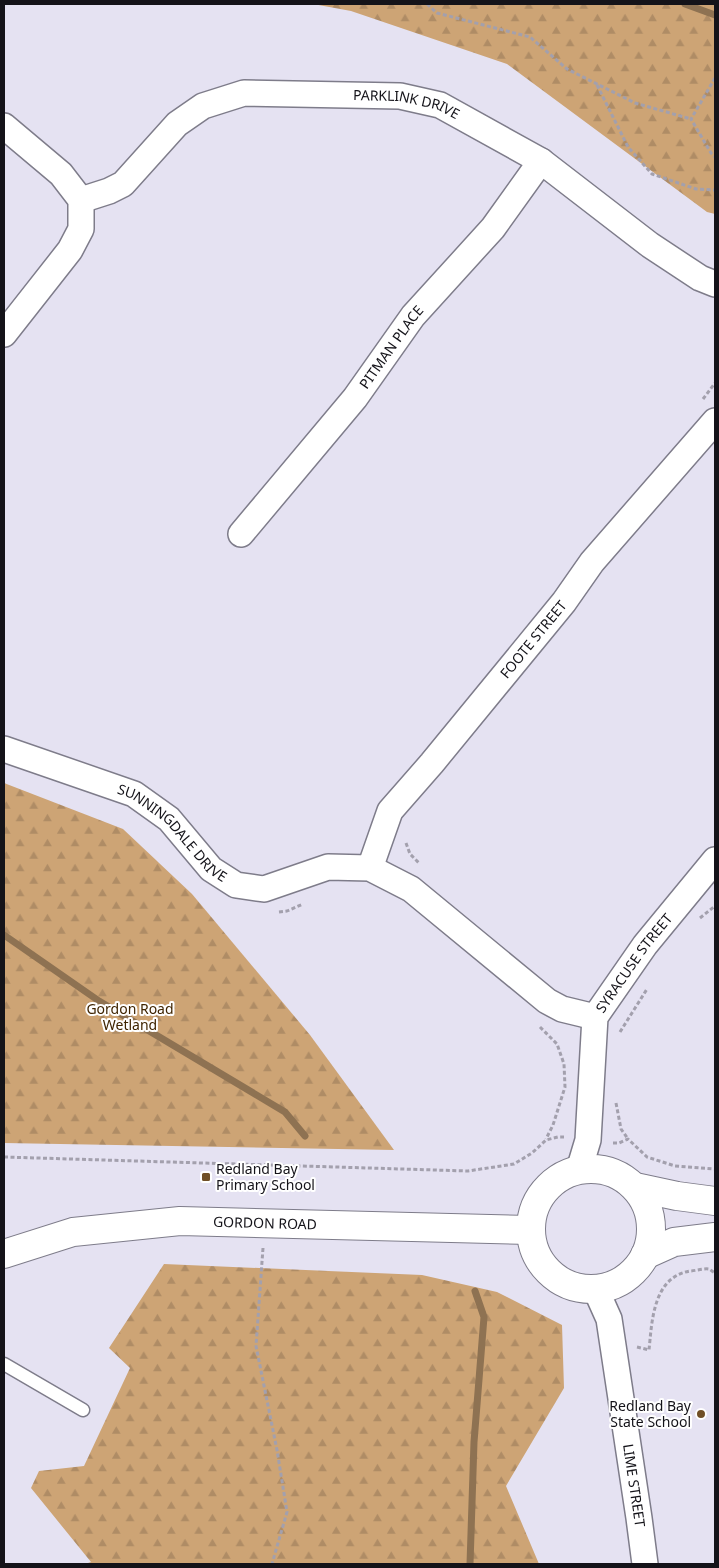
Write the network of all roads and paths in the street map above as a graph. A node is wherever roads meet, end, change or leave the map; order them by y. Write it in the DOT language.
graph roads {
  1 [pos="427,4"];
  2 [pos="715,78"];
  3 [pos="597,84"];
  4 [pos="691,119"];
  5 [pos="4,126"];
  6 [pos="715,156"];
  7 [pos="541,161"];
  8 [pos="715,190"];
  9 [pos="81,200"];
  10 [pos="715,284"];
  11 [pos="4,334"];
  12 [pos="715,421"];
  13 [pos="241,534"];
  14 [pos="4,749"];
  15 [pos="406,835"];
  16 [pos="420,865"];
  17 [pos="370,868"];
  18 [pos="711,874"];
  19 [pos="310,901"];
  20 [pos="715,906"];
  21 [pos="278,912"];
  22 [pos="696,921"];
  23 [pos="649,986"];
  24 [pos="595,1016"];
  25 [pos="534,1022"];
  26 [pos="618,1038"];
  27 [pos="616,1097"];
  28 [pos="558,1137"];
  29 [pos="628,1139"];
  30 [pos="546,1140"];
  31 [pos="619,1143"];
  32 [pos="4,1157"];
  33 [pos="715,1169"];
  34 [pos="579,1170"];
  35 [pos="635,1187"];
  36 [pos="715,1201"];
  37 [pos="264,1223"];
  38 [pos="530,1230"];
  39 [pos="715,1237"];
  40 [pos="4,1254"];
  41 [pos="646,1255"];
  42 [pos="715,1273"];
  43 [pos="596,1290"];
  44 [pos="612,1340"];
  45 [pos="4,1364"];
  46 [pos="83,1410"];
  47 [pos="272,1564"];
  48 [pos="645,1564"];
  1 -- 3 [label="path"];
  2 -- 4 [label="path"];
  3 -- 4 [label="path"];
  3 -- 8 [label="path"];
  4 -- 6 [label="path"];
  5 -- 9 [label="street"];
  7 -- 9 [label="street, PARKLINK DRIVE"];
  7 -- 10 [label="street, PARKLINK DRIVE"];
  7 -- 13 [label="street, PITMAN PLACE"];
  9 -- 11 [label="street"];
  12 -- 17 [label="street, FOOTE STREET"];
  14 -- 17 [label="street, SUNNINGDALE DRIVE"];
  15 -- 16 [label="path"];
  17 -- 24 [label="street, SUNNINGDALE DRIVE"];
  18 -- 24 [label="street, SYRACUSE STREET"];
  19 -- 21 [label="path"];
  20 -- 22 [label="path"];
  23 -- 26 [label="path"];
  24 -- 34 [label="street, SYRACUSE STREET"];
  25 -- 30 [label="path"];
  27 -- 29 [label="path"];
  28 -- 30 [label="path"];
  29 -- 31 [label="path"];
  29 -- 33 [label="path"];
  30 -- 32 [label="path"];
  34 -- 35 [label="street"];
  34 -- 38 [label="street"];
  35 -- 36 [label="street"];
  35 -- 41 [label="street"];
  37 -- 38 [label="street, GORDON ROAD"];
  37 -- 40 [label="street, GORDON ROAD"];
  37 -- 47 [label="path"];
  38 -- 43 [label="street"];
  39 -- 41 [label="street"];
  41 -- 43 [label="street"];
  42 -- 44 [label="path"];
  43 -- 44 [label="street, LIME STREET"];
  44 -- 48 [label="street, LIME STREET"];
  45 -- 46 [label="lane"];
}
